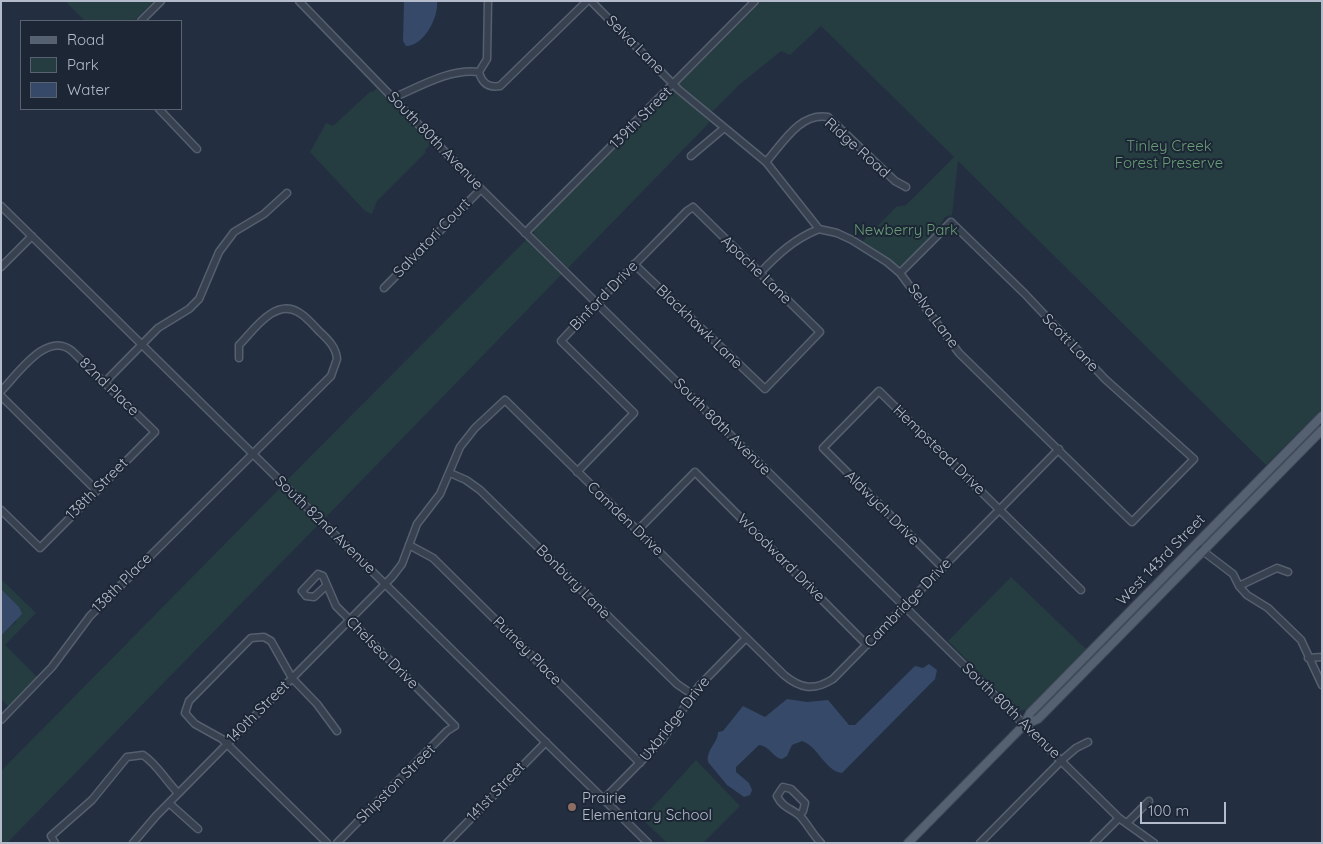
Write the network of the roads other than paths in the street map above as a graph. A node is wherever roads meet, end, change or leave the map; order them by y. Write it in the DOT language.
graph roads {
  1 [pos="161,1"];
  2 [pos="300,1"];
  3 [pos="488,1"];
  4 [pos="587,1"];
  5 [pos="591,1"];
  6 [pos="755,1"];
  7 [pos="142,20"];
  8 [pos="479,72"];
  9 [pos="674,85"];
  10 [pos="393,98"];
  11 [pos="160,110"];
  12 [pos="723,128"];
  13 [pos="197,149"];
  14 [pos="690,156"];
  15 [pos="766,162"];
  16 [pos="906,188"];
  17 [pos="481,189"];
  18 [pos="287,193"];
  19 [pos="1,206"];
  20 [pos="693,207"];
  21 [pos="819,229"];
  22 [pos="525,233"];
  23 [pos="32,236"];
  24 [pos="634,264"];
  25 [pos="1,268"];
  26 [pos="760,273"];
  27 [pos="900,274"];
  28 [pos="384,288"];
  29 [pos="596,303"];
  30 [pos="820,332"];
  31 [pos="142,345"];
  32 [pos="239,358"];
  33 [pos="104,383"];
  34 [pos="1,391"];
  35 [pos="879,391"];
  36 [pos="1,396"];
  37 [pos="1322,416"];
  38 [pos="1322,430"];
  39 [pos="155,432"];
  40 [pos="1059,449"];
  41 [pos="252,454"];
  42 [pos="450,472"];
  43 [pos="577,472"];
  44 [pos="96,490"];
  45 [pos="999,509"];
  46 [pos="1,510"];
  47 [pos="1132,522"];
  48 [pos="637,531"];
  49 [pos="409,545"];
  50 [pos="1195,545"];
  51 [pos="1202,551"];
  52 [pos="942,567"];
  53 [pos="1288,572"];
  54 [pos="385,584"];
  55 [pos="327,585"];
  56 [pos="1238,586"];
  57 [pos="1081,590"];
  58 [pos="904,606"];
  59 [pos="349,620"];
  60 [pos="746,638"];
  61 [pos="867,644"];
  62 [pos="1322,656"];
  63 [pos="1308,658"];
  64 [pos="292,678"];
  65 [pos="1322,685"];
  66 [pos="693,696"];
  67 [pos="1,720"];
  68 [pos="1024,725"];
  69 [pos="455,726"];
  70 [pos="337,731"];
  71 [pos="546,742"];
  72 [pos="1088,742"];
  73 [pos="227,744"];
  74 [pos="1062,760"];
  75 [pos="640,763"];
  76 [pos="178,793"];
  77 [pos="604,799"];
  78 [pos="1149,802"];
  79 [pos="169,803"];
  80 [pos="800,815"];
  81 [pos="1119,818"];
  82 [pos="1127,823"];
  83 [pos="198,829"];
  84 [pos="55,843"];
  85 [pos="133,843"];
  86 [pos="327,843"];
  87 [pos="337,843"];
  88 [pos="447,843"];
  89 [pos="648,843"];
  90 [pos="821,843"];
  91 [pos="908,843"];
  92 [pos="980,843"];
  93 [pos="1094,843"];
  94 [pos="1154,843"];
  1 -- 7 [label="street"];
  2 -- 10 [label="street, South 80th Avenue"];
  3 -- 8 [label="street"];
  4 -- 8 [label="street"];
  5 -- 9 [label="street, Selva Lane"];
  6 -- 9 [label="street, 139th Street"];
  8 -- 10 [label="street"];
  9 -- 12 [label="street, Selva Lane"];
  9 -- 22 [label="street, 139th Street"];
  10 -- 17 [label="street, South 80th Avenue"];
  11 -- 13 [label="street"];
  12 -- 14 [label="street"];
  12 -- 15 [label="street, Selva Lane"];
  15 -- 16 [label="street, Ridge Road"];
  15 -- 21 [label="street, Selva Lane"];
  17 -- 22 [label="street, South 80th Avenue"];
  17 -- 28 [label="street, Salvatori Court"];
  18 -- 31 [label="street"];
  19 -- 23 [label="street, South 82nd Avenue"];
  20 -- 24 [label="street, Binford Drive"];
  20 -- 26 [label="street, Apache Lane"];
  21 -- 26 [label="street"];
  21 -- 27 [label="street, Selva Lane"];
  22 -- 29 [label="street, South 80th Avenue"];
  23 -- 25 [label="street"];
  23 -- 31 [label="street, South 82nd Avenue"];
  24 -- 29 [label="street, Binford Drive"];
  24 -- 30 [label="street, Blackhawk Lane"];
  26 -- 30 [label="street, Apache Lane"];
  27 -- 40 [label="street, Selva Lane"];
  27 -- 47 [label="street, Scott Lane"];
  29 -- 43 [label="street, Binford Drive"];
  29 -- 58 [label="street, South 80th Avenue"];
  31 -- 33 [label="street"];
  31 -- 41 [label="street, South 82nd Avenue"];
  32 -- 41 [label="street, 138th Place"];
  33 -- 34 [label="street, 82nd Place"];
  33 -- 39 [label="street, 82nd Place"];
  35 -- 45 [label="street, Hempstead Drive"];
  35 -- 52 [label="street, Aldwych Drive"];
  36 -- 44 [label="street"];
  37 -- 50 [label="main road, West 143rd Street"];
  38 -- 51 [label="main road, West 143rd Street"];
  39 -- 44 [label="street, 138th Street"];
  40 -- 45 [label="street, Cambridge Drive"];
  40 -- 47 [label="street, Selva Lane"];
  41 -- 54 [label="street, South 82nd Avenue"];
  41 -- 67 [label="street, 138th Place"];
  42 -- 43 [label="street, Camden Drive"];
  42 -- 49 [label="street"];
  42 -- 66 [label="street, Bonbury Lane"];
  43 -- 48 [label="street, Camden Drive"];
  44 -- 46 [label="street, 138th Street"];
  45 -- 52 [label="street, Cambridge Drive"];
  45 -- 57 [label="street, Hempstead Drive"];
  48 -- 60 [label="street, Camden Drive"];
  48 -- 61 [label="street, Woodward Drive"];
  49 -- 54 [label="street"];
  49 -- 75 [label="street, Putney Place"];
  50 -- 51 [label="street"];
  50 -- 68 [label="main road, West 143rd Street"];
  51 -- 56 [label="street"];
  51 -- 68 [label="main road, West 143rd Street"];
  52 -- 58 [label="street, Cambridge Drive"];
  53 -- 56 [label="street"];
  54 -- 59 [label="street, 140th Street"];
  54 -- 71 [label="street, South 82nd Avenue"];
  55 -- 55 [label="street, Chelsea Drive"];
  55 -- 59 [label="street, Chelsea Drive"];
  56 -- 63 [label="street"];
  58 -- 61 [label="street, Cambridge Drive"];
  58 -- 68 [label="street, South 80th Avenue"];
  59 -- 64 [label="street, 140th Street"];
  59 -- 69 [label="street, Chelsea Drive"];
  60 -- 61 [label="street, Cambridge Drive"];
  60 -- 66 [label="street, Uxbridge Drive"];
  62 -- 63 [label="street"];
  63 -- 65 [label="street"];
  64 -- 70 [label="street"];
  64 -- 73 [label="street, 140th Street"];
  64 -- 73 [label="street"];
  66 -- 75 [label="street, Uxbridge Drive"];
  68 -- 74 [label="street, South 80th Avenue"];
  68 -- 91 [label="main road, West 143rd Street"];
  69 -- 87 [label="street, Shipston Street"];
  71 -- 77 [label="street, South 82nd Avenue"];
  71 -- 88 [label="street, 141st Street"];
  72 -- 74 [label="street"];
  73 -- 76 [label="street, 140th Street"];
  73 -- 86 [label="street"];
  74 -- 81 [label="street, South 80th Avenue"];
  74 -- 92 [label="street"];
  75 -- 77 [label="street, Uxbridge Drive"];
  76 -- 79 [label="street, 140th Street"];
  76 -- 84 [label="street"];
  77 -- 89 [label="street, South 82nd Avenue"];
  78 -- 82 [label="street"];
  79 -- 83 [label="street"];
  79 -- 85 [label="street, 140th Street"];
  80 -- 80 [label="street"];
  80 -- 90 [label="street"];
  81 -- 82 [label="street, South 80th Avenue"];
  81 -- 93 [label="street"];
  82 -- 94 [label="street, South 80th Avenue"];
}
